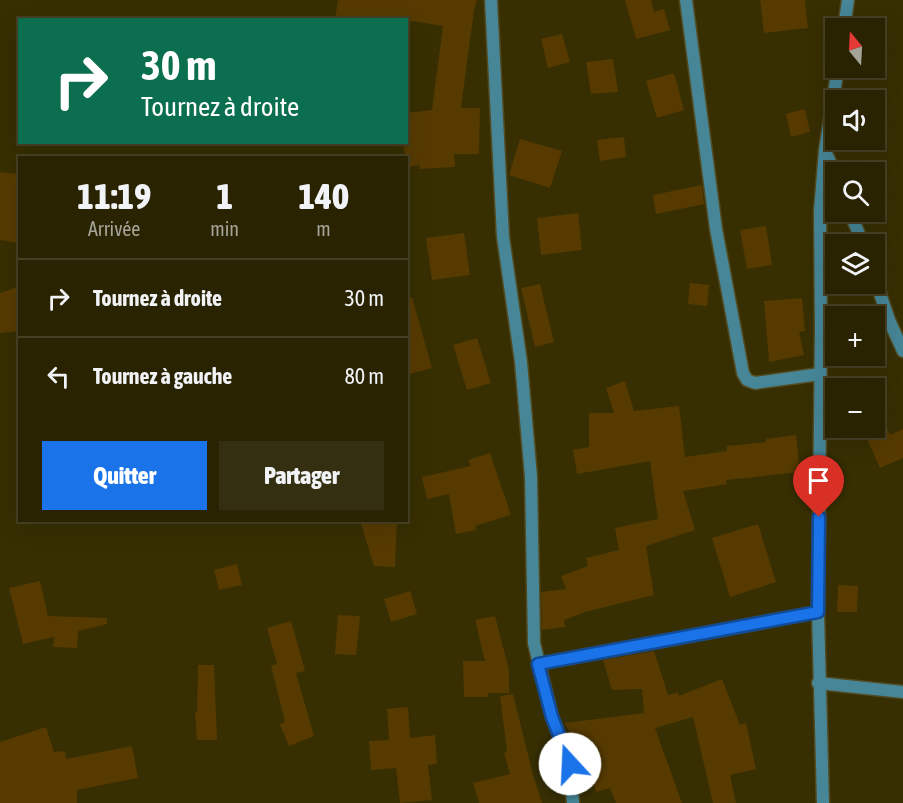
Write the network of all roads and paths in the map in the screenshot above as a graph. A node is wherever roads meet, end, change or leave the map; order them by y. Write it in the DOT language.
graph roads {
  1 [pos="491,0"];
  2 [pos="686,0"];
  3 [pos="848,0"];
  4 [pos="845,18"];
  5 [pos="825,150"];
  6 [pos="830,162"];
  7 [pos="880,294"];
  8 [pos="903,351"];
  9 [pos="820,374"];
  10 [pos="818,612"];
  11 [pos="538,664"];
  12 [pos="818,683"];
  13 [pos="903,692"];
  14 [pos="573,803"];
  15 [pos="823,803"];
  1 -- 11 [label="street"];
  2 -- 9 [label="street"];
  3 -- 4 [label="street"];
  5 -- 6 [label="street"];
  5 -- 9 [label="street"];
  7 -- 8 [label="street"];
  9 -- 10 [label="street"];
  10 -- 11 [label="street"];
  10 -- 12 [label="street"];
  11 -- 14 [label="street"];
  12 -- 13 [label="street"];
  12 -- 15 [label="street"];
}
